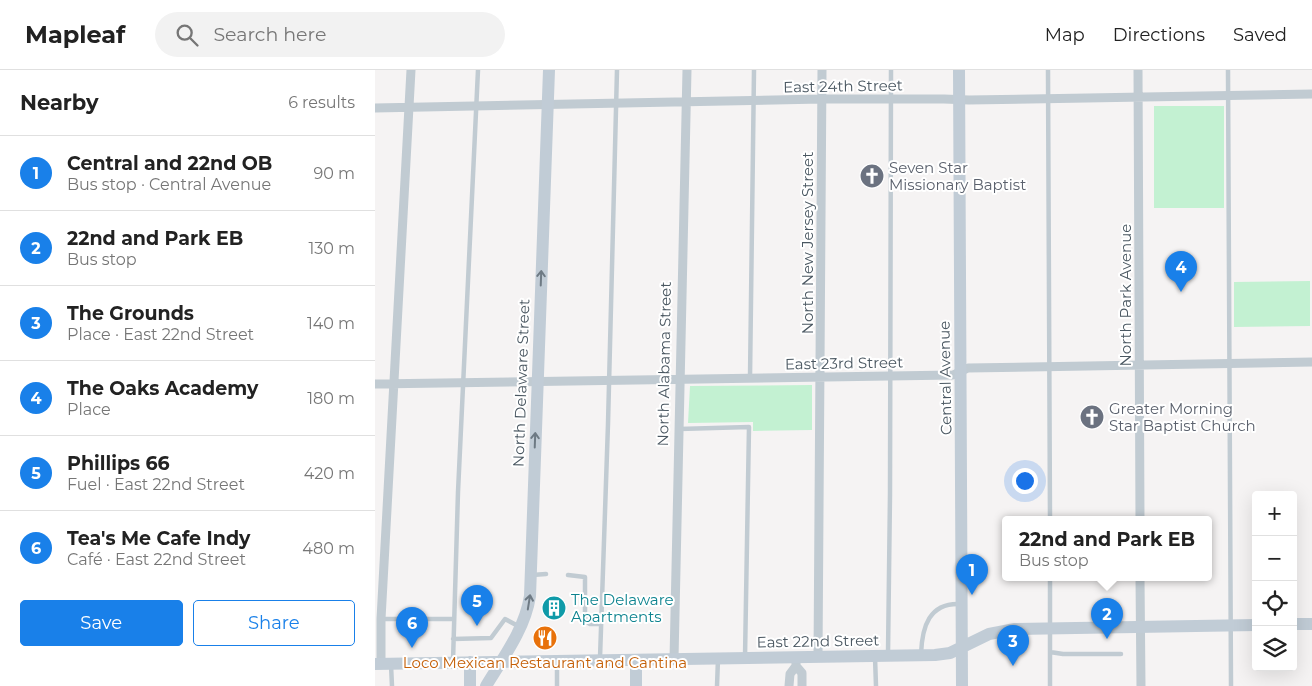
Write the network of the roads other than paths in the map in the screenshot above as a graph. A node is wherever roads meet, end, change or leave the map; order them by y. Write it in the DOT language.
graph roads {
  1 [pos="411,70"];
  2 [pos="478,70"];
  3 [pos="549,70"];
  4 [pos="617,70"];
  5 [pos="687,70"];
  6 [pos="754,70"];
  7 [pos="822,70"];
  8 [pos="891,70"];
  9 [pos="959,70"];
  10 [pos="1047,70"];
  11 [pos="1138,70"];
  12 [pos="1228,70"];
  13 [pos="1312,94"];
  14 [pos="1228,95"];
  15 [pos="1138,97"];
  16 [pos="822,99"];
  17 [pos="891,99"];
  18 [pos="1048,99"];
  19 [pos="959,100"];
  20 [pos="753,101"];
  21 [pos="686,102"];
  22 [pos="616,103"];
  23 [pos="547,104"];
  24 [pos="477,106"];
  25 [pos="409,107"];
  26 [pos="375,108"];
  27 [pos="1312,362"];
  28 [pos="1230,363"];
  29 [pos="1139,365"];
  30 [pos="1049,367"];
  31 [pos="961,372"];
  32 [pos="820,376"];
  33 [pos="891,376"];
  34 [pos="750,378"];
  35 [pos="681,379"];
  36 [pos="609,380"];
  37 [pos="537,381"];
  38 [pos="463,382"];
  39 [pos="375,384"];
  40 [pos="394,384"];
  41 [pos="679,429"];
  42 [pos="1050,516"];
  43 [pos="1140,516"];
  44 [pos="531,574"];
  45 [pos="546,574"];
  46 [pos="567,575"];
  47 [pos="1050,581"];
  48 [pos="1140,581"];
  49 [pos="963,604"];
  50 [pos="381,619"];
  51 [pos="453,619"];
  52 [pos="601,624"];
  53 [pos="1297,624"];
  54 [pos="1312,624"];
  55 [pos="1231,625"];
  56 [pos="1252,625"];
  57 [pos="521,627"];
  58 [pos="1141,627"];
  59 [pos="1050,628"];
  60 [pos="453,639"];
  61 [pos="963,646"];
  62 [pos="1050,652"];
  63 [pos="1121,654"];
  64 [pos="882,656"];
  65 [pos="921,656"];
  66 [pos="818,657"];
  67 [pos="718,658"];
  68 [pos="745,658"];
  69 [pos="674,659"];
  70 [pos="600,660"];
  71 [pos="636,660"];
  72 [pos="557,661"];
  73 [pos="453,662"];
  74 [pos="470,662"];
  75 [pos="500,662"];
  76 [pos="796,662"];
  77 [pos="382,663"];
  78 [pos="392,686"];
  79 [pos="470,686"];
  80 [pos="486,686"];
  81 [pos="557,686"];
  82 [pos="636,686"];
  83 [pos="717,686"];
  84 [pos="789,686"];
  85 [pos="802,686"];
  86 [pos="876,686"];
  87 [pos="962,686"];
  88 [pos="1050,686"];
  89 [pos="1141,686"];
  90 [pos="1231,686"];
  1 -- 25 [label="street"];
  2 -- 24 [label="lane"];
  3 -- 23 [label="main road, North Delaware Street"];
  4 -- 22 [label="lane"];
  5 -- 21 [label="street, North Alabama Street"];
  6 -- 20 [label="lane"];
  7 -- 16 [label="street, North New Jersey Street"];
  8 -- 17 [label="lane"];
  9 -- 19 [label="main road, Central Avenue"];
  10 -- 18 [label="lane"];
  11 -- 15 [label="street, North Park Avenue"];
  12 -- 14 [label="lane"];
  13 -- 14 [label="street, East 24th Street"];
  14 -- 15 [label="street, East 24th Street"];
  14 -- 28 [label="lane"];
  15 -- 18 [label="street, East 24th Street"];
  15 -- 29 [label="street, North Park Avenue"];
  16 -- 17 [label="street, East 24th Street"];
  16 -- 20 [label="street, East 24th Street"];
  16 -- 32 [label="street, North New Jersey Street"];
  17 -- 19 [label="street, East 24th Street"];
  17 -- 33 [label="lane"];
  18 -- 19 [label="street, East 24th Street"];
  18 -- 30 [label="lane"];
  19 -- 31 [label="main road, Central Avenue"];
  20 -- 21 [label="street, East 24th Street"];
  20 -- 34 [label="lane"];
  21 -- 22 [label="street, East 24th Street"];
  21 -- 35 [label="street, North Alabama Street"];
  22 -- 23 [label="street, East 24th Street"];
  22 -- 36 [label="lane"];
  23 -- 24 [label="street, East 24th Street"];
  37 -- 23 [label="main road, North Delaware Street, one-way"];
  24 -- 25 [label="street, East 24th Street"];
  24 -- 38 [label="lane"];
  25 -- 26 [label="street, East 24th Street"];
  25 -- 40 [label="street"];
  27 -- 28 [label="street, East 23rd Street"];
  28 -- 29 [label="street, East 23rd Street"];
  28 -- 55 [label="lane"];
  29 -- 30 [label="street, East 23rd Street"];
  29 -- 43 [label="street, North Park Avenue"];
  30 -- 31 [label="street, East 23rd Street"];
  30 -- 42 [label="lane"];
  31 -- 33 [label="street, East 23rd Street"];
  31 -- 49 [label="main road, Central Avenue"];
  32 -- 33 [label="street, East 23rd Street"];
  32 -- 34 [label="street, East 23rd Street"];
  32 -- 66 [label="street, North New Jersey Street"];
  33 -- 64 [label="lane"];
  34 -- 35 [label="street, East 23rd Street"];
  35 -- 36 [label="street, East 23rd Street"];
  35 -- 41 [label="street, North Alabama Street"];
  36 -- 37 [label="street, East 23rd Street"];
  36 -- 52 [label="lane"];
  37 -- 38 [label="street, East 23rd Street"];
  44 -- 37 [label="main road, North Delaware Street, one-way"];
  38 -- 40 [label="street, East 23rd Street"];
  38 -- 51 [label="lane"];
  39 -- 40 [label="street, East 23rd Street"];
  40 -- 50 [label="street"];
  41 -- 68 [label="lane"];
  41 -- 69 [label="street, North Alabama Street"];
  44 -- 45 [label="lane"];
  57 -- 44 [label="main road, North Delaware Street, one-way"];
  46 -- 52 [label="lane"];
  47 -- 59 [label="lane"];
  48 -- 58 [label="street"];
  49 -- 61 [label="main road, Central Avenue"];
  49 -- 65 [label="lane"];
  50 -- 51 [label="lane"];
  50 -- 77 [label="street"];
  51 -- 60 [label="lane"];
  52 -- 70 [label="lane"];
  53 -- 54 [label="main road"];
  55 -- 56 [label="main road, East 22nd Street"];
  55 -- 58 [label="main road, East 22nd Street"];
  55 -- 90 [label="lane"];
  57 -- 60 [label="lane"];
  57 -- 75 [label="main road, North Delaware Street"];
  58 -- 59 [label="main road, East 22nd Street"];
  58 -- 89 [label="street"];
  59 -- 61 [label="main road, East 22nd Street"];
  59 -- 62 [label="lane"];
  60 -- 73 [label="lane"];
  61 -- 65 [label="main road, East 22nd Street"];
  61 -- 87 [label="main road, Central Avenue"];
  62 -- 63 [label="lane"];
  62 -- 88 [label="lane"];
  64 -- 65 [label="main road, East 22nd Street"];
  64 -- 66 [label="main road, East 22nd Street"];
  64 -- 86 [label="lane"];
  66 -- 76 [label="main road, East 22nd Street"];
  67 -- 68 [label="main road, East 22nd Street"];
  67 -- 69 [label="main road, East 22nd Street"];
  67 -- 83 [label="lane"];
  68 -- 76 [label="main road, East 22nd Street"];
  69 -- 71 [label="main road, East 22nd Street"];
  70 -- 71 [label="main road, East 22nd Street"];
  70 -- 72 [label="main road, East 22nd Street"];
  71 -- 82 [label="main road"];
  72 -- 75 [label="main road, East 22nd Street"];
  72 -- 81 [label="lane"];
  73 -- 74 [label="main road, East 22nd Street"];
  73 -- 77 [label="main road, East 22nd Street"];
  74 -- 75 [label="main road, East 22nd Street"];
  74 -- 79 [label="main road"];
  75 -- 80 [label="main road, North Delaware Street"];
  76 -- 84 [label="street"];
  76 -- 85 [label="street"];
  77 -- 78 [label="lane"];
}
